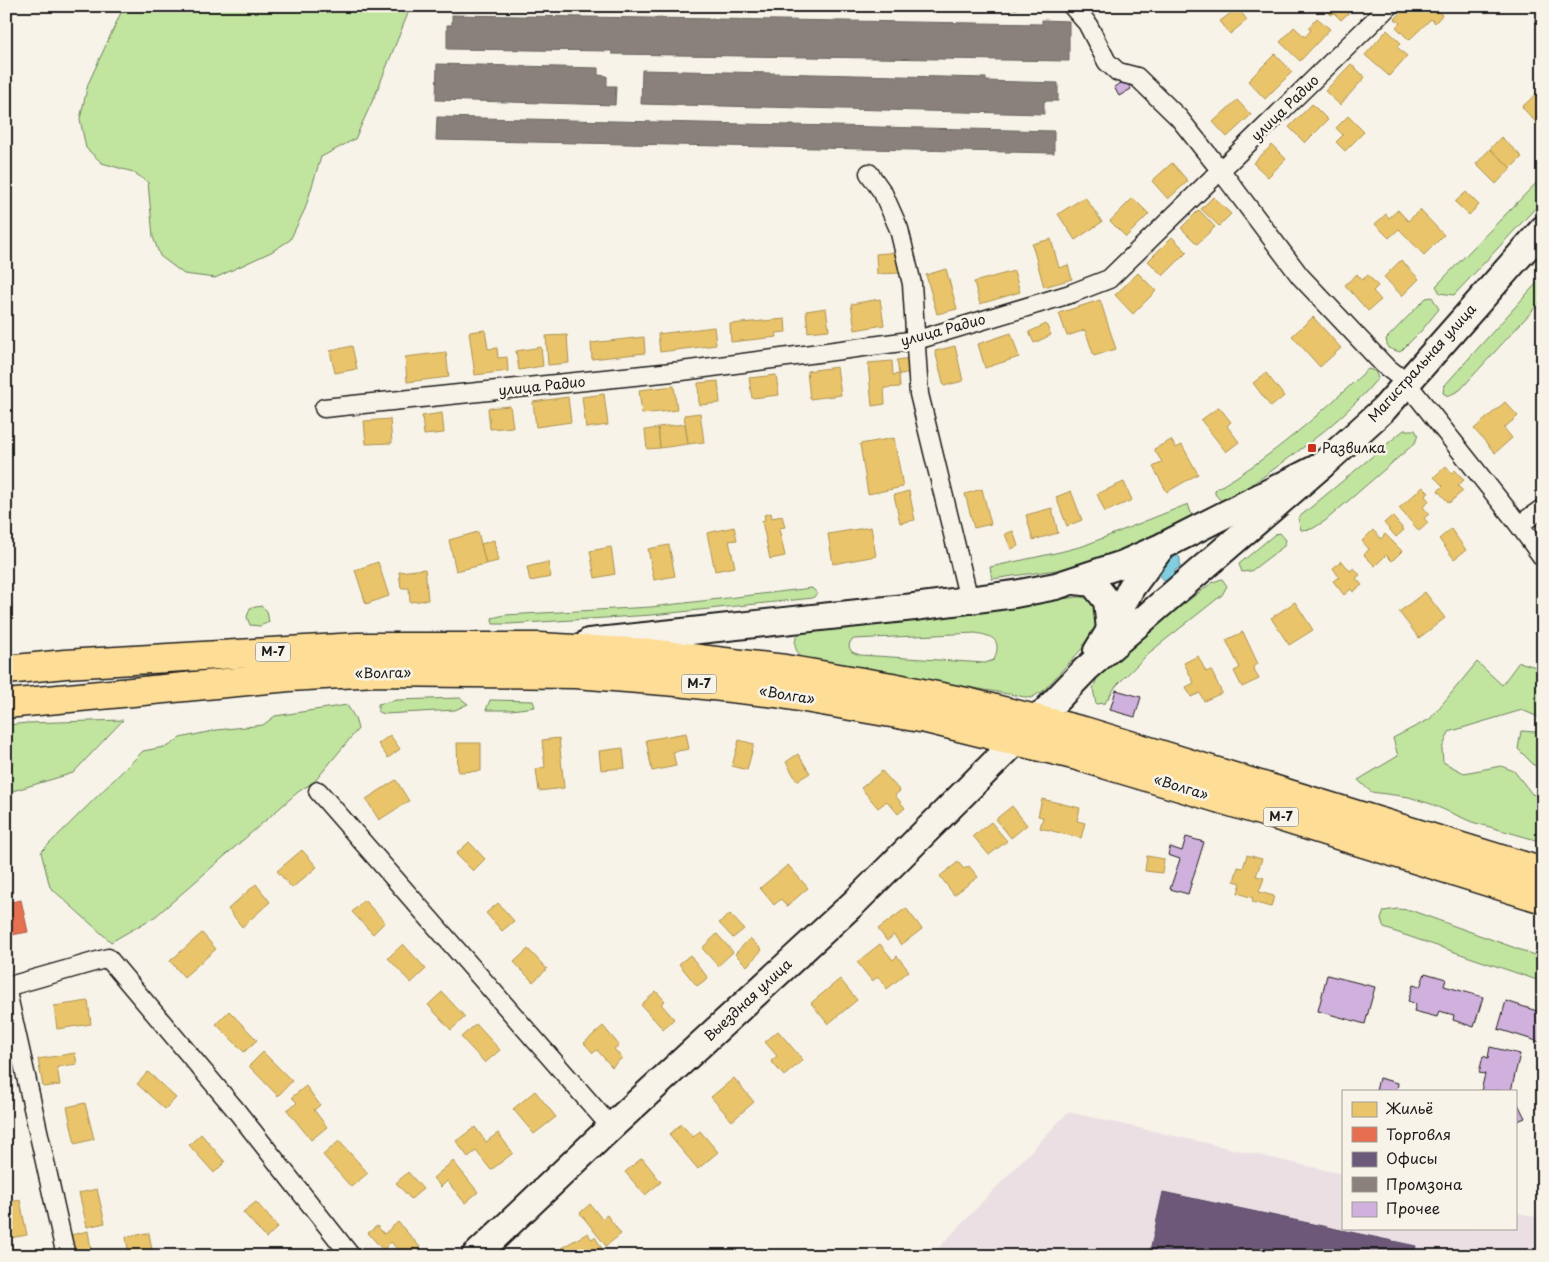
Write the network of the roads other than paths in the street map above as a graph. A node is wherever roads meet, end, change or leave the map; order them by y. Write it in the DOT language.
graph roads {
  1 [pos="1072,6"];
  2 [pos="1389,6"];
  3 [pos="1221,170"];
  4 [pos="869,173"];
  5 [pos="1543,229"];
  6 [pos="916,340"];
  7 [pos="1406,382"];
  8 [pos="324,408"];
  9 [pos="1321,466"];
  10 [pos="1543,508"];
  11 [pos="1519,525"];
  12 [pos="1155,555"];
  13 [pos="1543,558"];
  14 [pos="1084,582"];
  15 [pos="1131,588"];
  16 [pos="1171,588"];
  17 [pos="969,600"];
  18 [pos="1110,630"];
  19 [pos="539,647"];
  20 [pos="1086,669"];
  21 [pos="6,670"];
  22 [pos="6,704"];
  23 [pos="1038,719"];
  24 [pos="1017,740"];
  25 [pos="318,791"];
  26 [pos="1543,872"];
  27 [pos="1543,899"];
  28 [pos="6,987"];
  29 [pos="611,1127"];
  30 [pos="484,1253"];
  31 [pos="66,1256"];
  32 [pos="351,1256"];
  1 -- 3 [label="street"];
  2 -- 3 [label="street, улица Радио"];
  3 -- 6 [label="street, улица Радио"];
  3 -- 7 [label="street"];
  4 -- 6 [label="street"];
  5 -- 7 [label="main road, Магистральная улица"];
  6 -- 8 [label="street, улица Радио"];
  6 -- 17 [label="street"];
  7 -- 9 [label="main road, Магистральная улица"];
  7 -- 11 [label="street"];
  9 -- 12 [label="main road"];
  9 -- 16 [label="main road, Магистральная улица"];
  10 -- 11 [label="street"];
  11 -- 13 [label="street"];
  12 -- 14 [label="main road"];
  12 -- 15 [label="main road"];
  12 -- 16 [label="main road"];
  14 -- 15 [label="main road"];
  14 -- 17 [label="main road"];
  14 -- 18 [label="main road"];
  15 -- 16 [label="main road"];
  15 -- 18 [label="main road"];
  16 -- 20 [label="main road, Магистральная улица"];
  17 -- 19 [label="main road"];
  18 -- 20 [label="main road"];
  19 -- 21 [label="highway, «Волга» / М-7"];
  19 -- 23 [label="highway, «Волга» / М-7"];
  20 -- 23 [label="main road"];
  22 -- 24 [label="highway, «Волга» / М-7"];
  23 -- 26 [label="highway, «Волга» / М-7"];
  24 -- 27 [label="highway, «Волга» / М-7"];
  24 -- 29 [label="main road, Выездная улица"];
  25 -- 29 [label="street"];
  28 -- 31 [label="street"];
  28 -- 32 [label="street"];
  29 -- 30 [label="main road, Выездная улица"];
}
